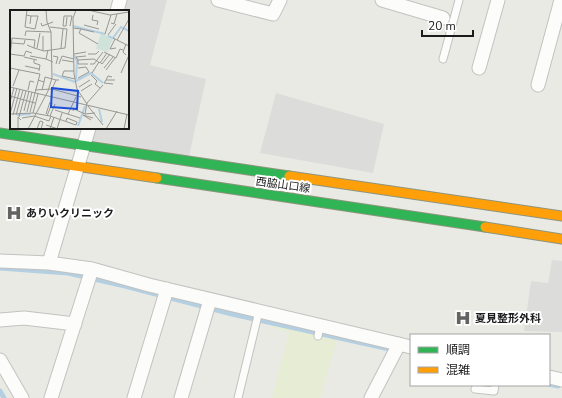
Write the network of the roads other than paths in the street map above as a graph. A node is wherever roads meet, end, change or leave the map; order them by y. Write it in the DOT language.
graph roads {
  1 [pos="120,0"];
  2 [pos="218,0"];
  3 [pos="280,0"];
  4 [pos="382,0"];
  5 [pos="459,0"];
  6 [pos="498,0"];
  7 [pos="561,0"];
  8 [pos="117,10"];
  9 [pos="443,18"];
  10 [pos="443,59"];
  11 [pos="479,68"];
  12 [pos="538,85"];
  13 [pos="89,129"];
  14 [pos="0,133"];
  15 [pos="84,145"];
  16 [pos="0,155"];
  17 [pos="78,166"];
  18 [pos="562,216"];
  19 [pos="562,239"];
  20 [pos="0,261"];
  21 [pos="49,263"];
  22 [pos="90,275"];
  23 [pos="165,295"];
  24 [pos="208,306"];
  25 [pos="258,314"];
  26 [pos="0,320"];
  27 [pos="75,324"];
  28 [pos="400,349"];
  29 [pos="0,360"];
  30 [pos="550,377"];
  31 [pos="562,380"];
  32 [pos="496,386"];
  33 [pos="475,389"];
  34 [pos="22,398"];
  35 [pos="52,398"];
  36 [pos="134,398"];
  37 [pos="181,398"];
  38 [pos="238,398"];
  39 [pos="371,398"];
  1 -- 8 [label="street"];
  2 -- 3 [label="street"];
  4 -- 9 [label="street"];
  5 -- 10 [label="lane"];
  6 -- 11 [label="street"];
  7 -- 12 [label="street"];
  13 -- 15 [label="street"];
  14 -- 15 [label="street, 西脇山口線"];
  15 -- 17 [label="street"];
  15 -- 18 [label="street, 西脇山口線"];
  16 -- 17 [label="street, 西脇山口線"];
  17 -- 19 [label="street, 西脇山口線"];
  17 -- 21 [label="street"];
  20 -- 21 [label="street"];
  21 -- 22 [label="street"];
  22 -- 23 [label="street"];
  22 -- 27 [label="street"];
  23 -- 24 [label="street"];
  23 -- 36 [label="street"];
  24 -- 25 [label="street"];
  24 -- 37 [label="street"];
  25 -- 28 [label="street"];
  25 -- 38 [label="lane"];
  26 -- 27 [label="street"];
  27 -- 35 [label="street"];
  28 -- 39 [label="street"];
  29 -- 34 [label="street"];
  30 -- 31 [label="street"];
  32 -- 33 [label="lane"];
}
